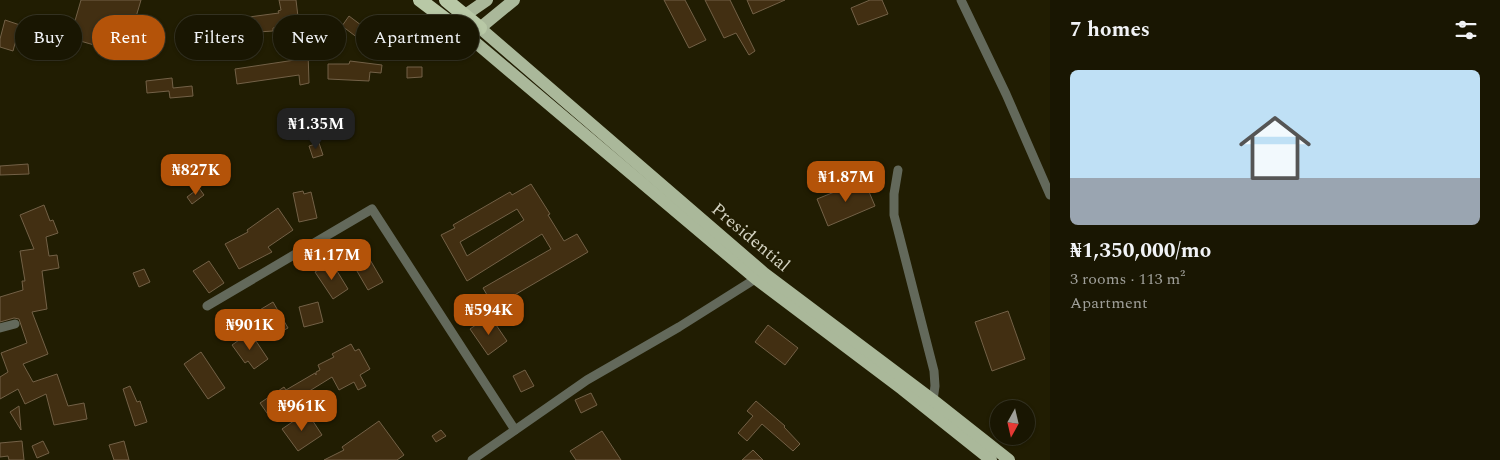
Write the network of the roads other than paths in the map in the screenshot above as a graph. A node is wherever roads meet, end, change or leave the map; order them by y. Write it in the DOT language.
graph roads {
  1 [pos="420,0"];
  2 [pos="446,0"];
  3 [pos="487,0"];
  4 [pos="514,0"];
  5 [pos="961,0"];
  6 [pos="441,15"];
  7 [pos="465,15"];
  8 [pos="479,29"];
  9 [pos="479,35"];
  10 [pos="898,170"];
  11 [pos="1050,196"];
  12 [pos="760,276"];
  13 [pos="207,306"];
  14 [pos="15,324"];
  15 [pos="0,328"];
  16 [pos="933,400"];
  17 [pos="515,430"];
  18 [pos="472,460"];
  19 [pos="991,460"];
  20 [pos="1009,460"];
  1 -- 6 [label="highway"];
  2 -- 7 [label="highway"];
  3 -- 7 [label="main road"];
  4 -- 8 [label="main road"];
  5 -- 11 [label="street"];
  9 -- 12 [label="main road"];
  10 -- 16 [label="street"];
  12 -- 16 [label="main road, Presidential"];
  12 -- 17 [label="street"];
  12 -- 19 [label="main road"];
  13 -- 17 [label="street"];
  14 -- 15 [label="street"];
  16 -- 20 [label="main road, Presidential"];
  17 -- 18 [label="street"];
}
